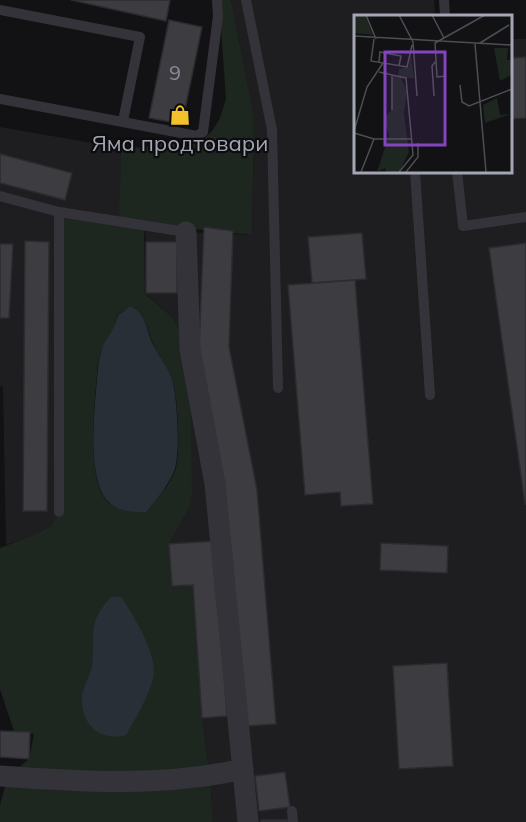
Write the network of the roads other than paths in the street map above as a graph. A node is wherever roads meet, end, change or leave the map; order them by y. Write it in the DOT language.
graph roads {
  1 [pos="217,0"];
  2 [pos="246,0"];
  3 [pos="444,0"];
  4 [pos="0,10"];
  5 [pos="445,15"];
  6 [pos="0,99"];
  7 [pos="123,121"];
  8 [pos="415,172"];
  9 [pos="457,172"];
  10 [pos="0,196"];
  11 [pos="59,212"];
  12 [pos="526,217"];
  13 [pos="186,232"];
  14 [pos="278,388"];
  15 [pos="430,395"];
  16 [pos="59,512"];
  17 [pos="243,769"];
  18 [pos="0,776"];
  19 [pos="248,822"];
  1 -- 7 [label="lane"];
  2 -- 14 [label="lane"];
  3 -- 5 [label="lane"];
  4 -- 7 [label="lane"];
  6 -- 7 [label="lane"];
  8 -- 15 [label="lane"];
  9 -- 12 [label="lane"];
  10 -- 11 [label="lane"];
  11 -- 13 [label="lane"];
  11 -- 16 [label="lane"];
  13 -- 17 [label="street"];
  17 -- 18 [label="street"];
  17 -- 19 [label="street"];
}
